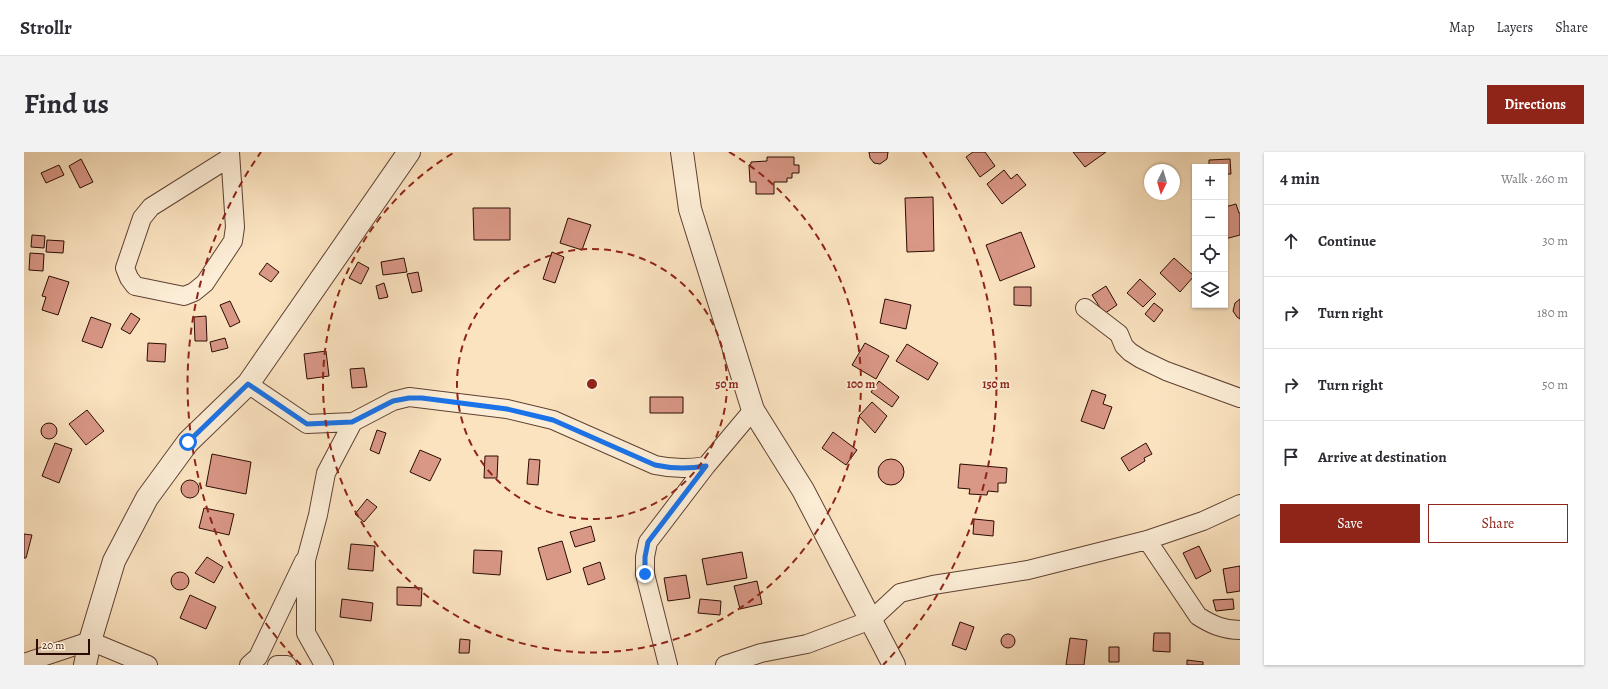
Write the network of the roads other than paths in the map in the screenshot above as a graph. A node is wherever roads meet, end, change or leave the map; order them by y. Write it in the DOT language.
graph roads {
  1 [pos="409,152"];
  2 [pos="682,152"];
  3 [pos="230,155"];
  4 [pos="1085,308"];
  5 [pos="248,384"];
  6 [pos="1240,398"];
  7 [pos="754,410"];
  8 [pos="352,422"];
  9 [pos="706,466"];
  10 [pos="1240,504"];
  11 [pos="1147,540"];
  12 [pos="309,551"];
  13 [pos="871,620"];
  14 [pos="1240,630"];
  15 [pos="90,641"];
  16 [pos="24,663"];
  17 [pos="892,664"];
  18 [pos="85,665"];
  19 [pos="148,665"];
  20 [pos="250,665"];
  21 [pos="277,665"];
  22 [pos="287,665"];
  23 [pos="324,665"];
  24 [pos="668,665"];
  25 [pos="725,665"];
  1 -- 5 [label="street"];
  2 -- 7 [label="street"];
  3 -- 3 [label="street"];
  4 -- 6 [label="street"];
  5 -- 8 [label="street"];
  5 -- 15 [label="street"];
  7 -- 9 [label="street"];
  7 -- 13 [label="street"];
  8 -- 9 [label="street"];
  8 -- 12 [label="street"];
  9 -- 24 [label="street"];
  10 -- 11 [label="street"];
  11 -- 13 [label="street"];
  11 -- 14 [label="street"];
  12 -- 20 [label="street"];
  12 -- 23 [label="street"];
  13 -- 17 [label="street"];
  13 -- 25 [label="street"];
  15 -- 16 [label="street"];
  15 -- 18 [label="street"];
  15 -- 19 [label="street"];
  21 -- 22 [label="street"];
}
